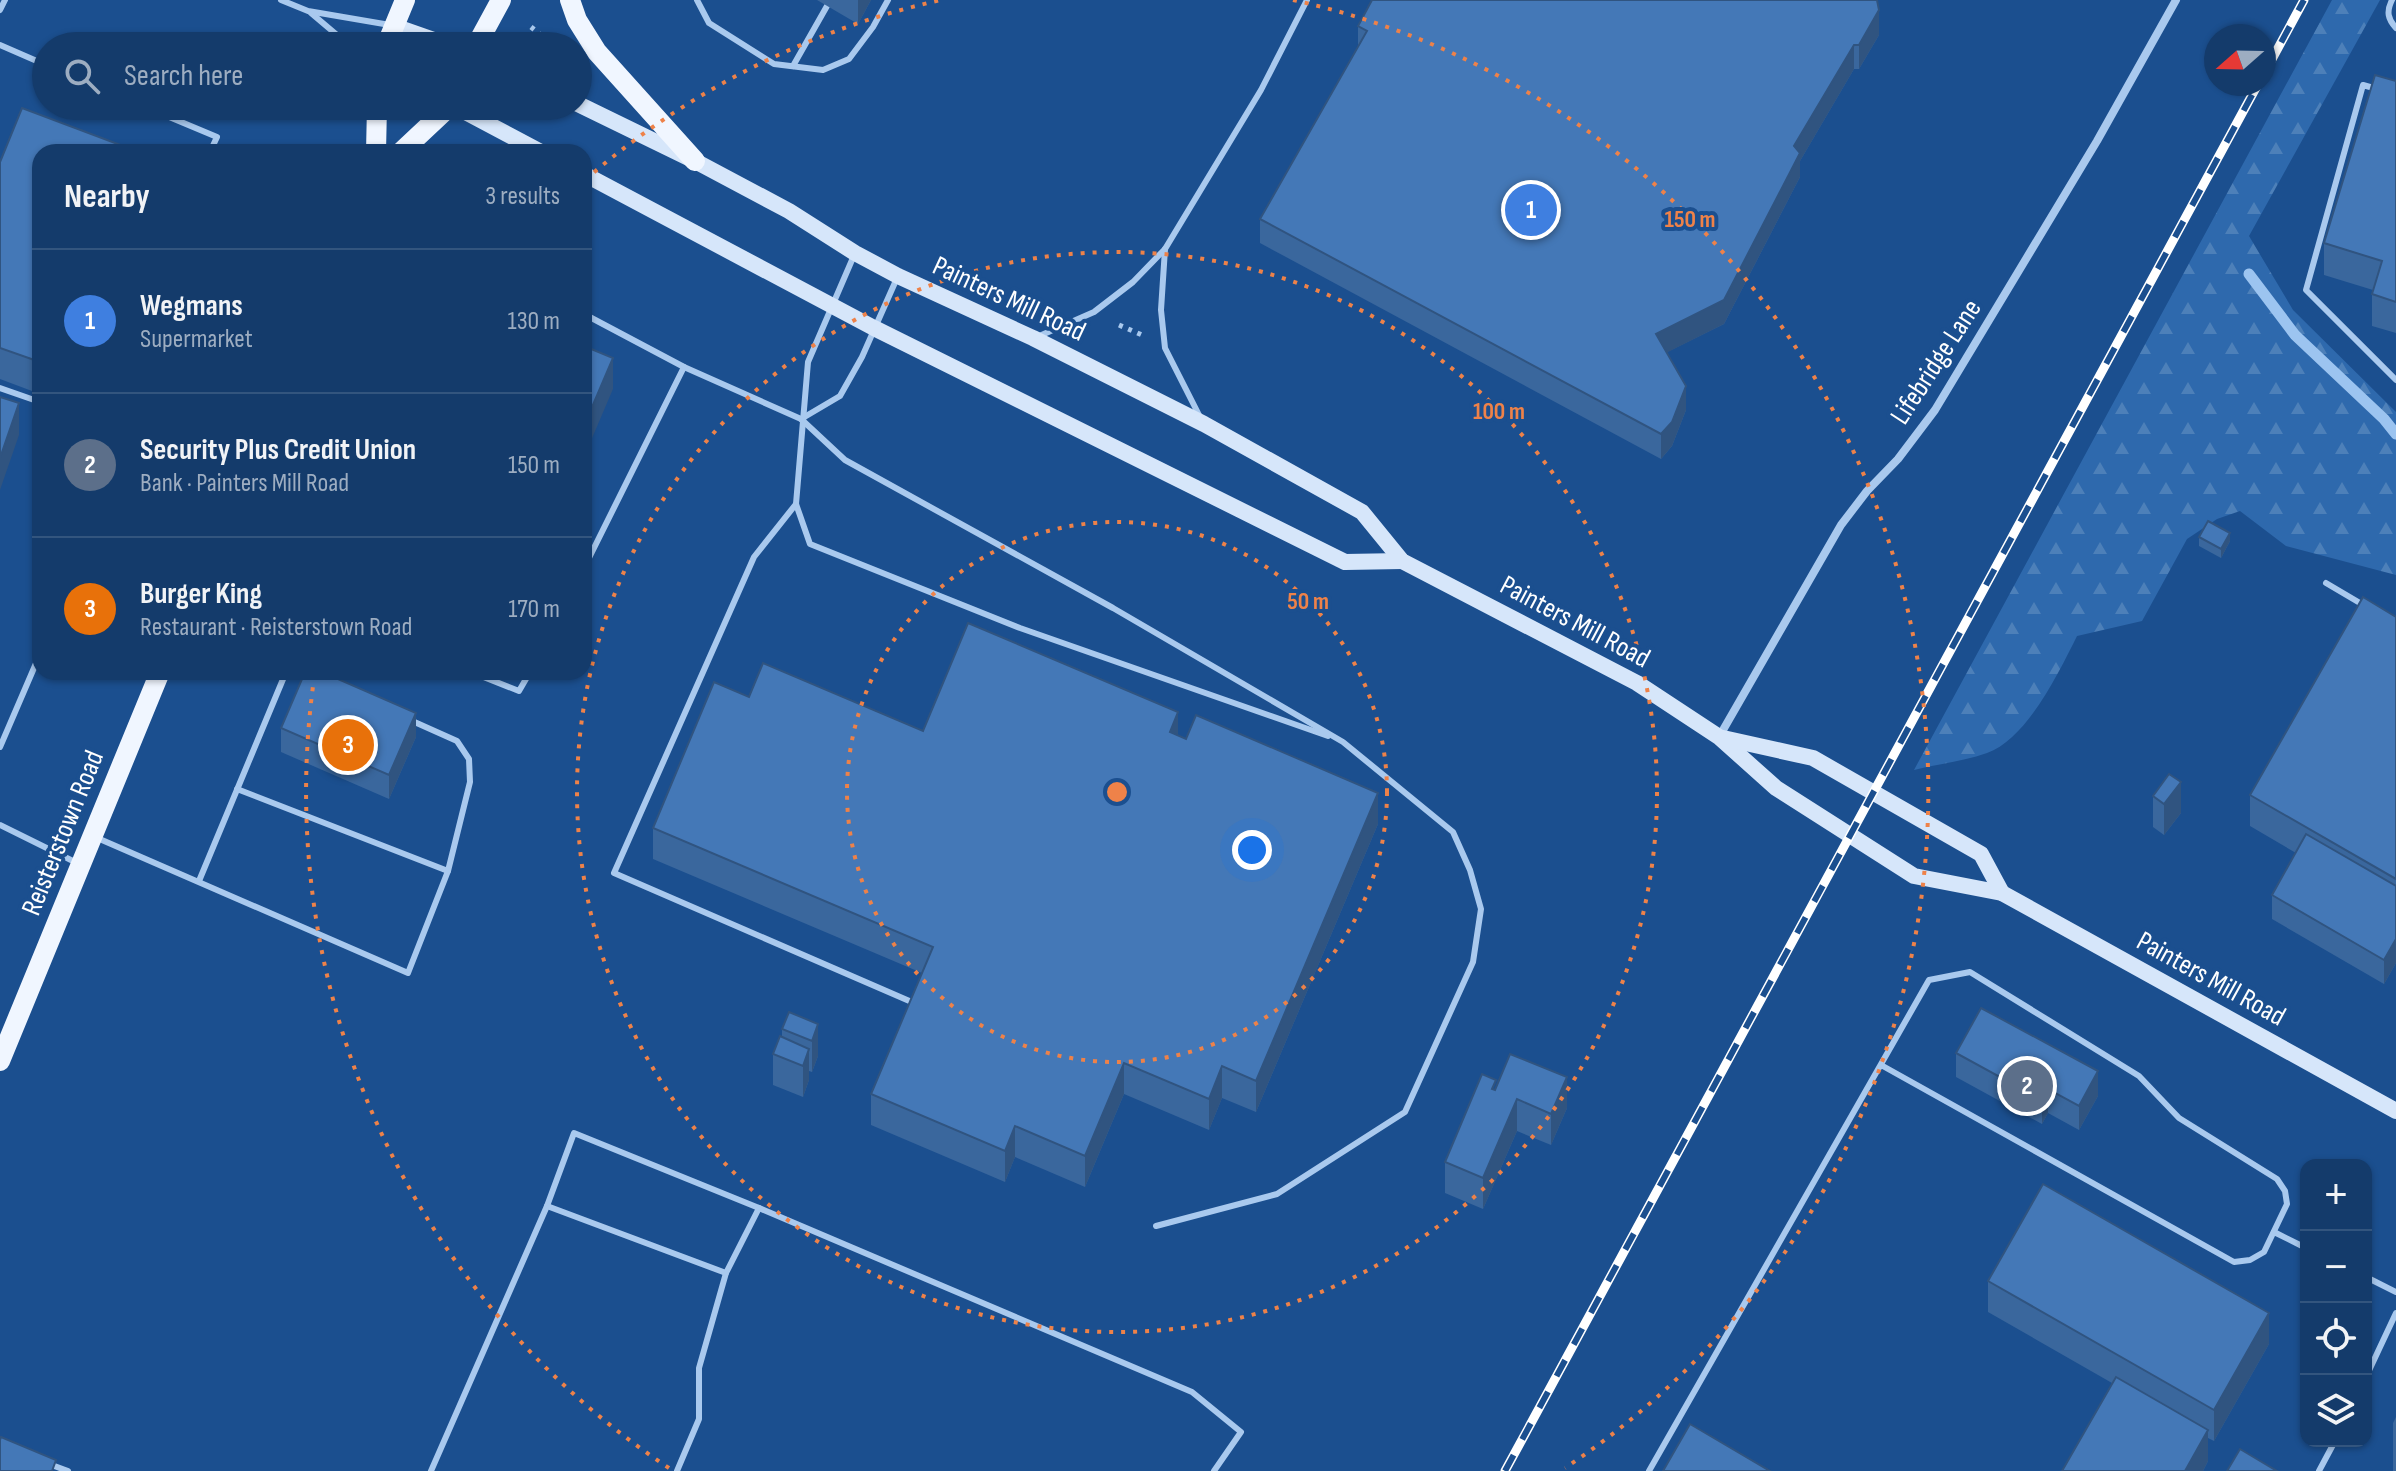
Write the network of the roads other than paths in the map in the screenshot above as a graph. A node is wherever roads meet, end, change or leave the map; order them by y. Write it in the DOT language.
graph roads {
  1 [pos="5,0"];
  2 [pos="281,0"];
  3 [pos="405,0"];
  4 [pos="501,0"];
  5 [pos="570,0"];
  6 [pos="697,0"];
  7 [pos="888,0"];
  8 [pos="1307,0"];
  9 [pos="2176,0"];
  10 [pos="2392,0"];
  11 [pos="827,6"];
  12 [pos="0,10"];
  13 [pos="308,11"];
  14 [pos="394,26"];
  15 [pos="2396,28"];
  16 [pos="333,32"];
  17 [pos="392,32"];
  18 [pos="411,32"];
  19 [pos="484,32"];
  20 [pos="584,32"];
  21 [pos="592,44"];
  22 [pos="0,45"];
  23 [pos="32,59"];
  24 [pos="793,66"];
  25 [pos="2385,92"];
  26 [pos="592,111"];
  27 [pos="176,120"];
  28 [pos="377,120"];
  29 [pos="436,120"];
  30 [pos="479,120"];
  31 [pos="214,144"];
  32 [pos="376,144"];
  33 [pos="410,144"];
  34 [pos="526,144"];
  35 [pos="695,161"];
  36 [pos="592,178"];
  37 [pos="1165,249"];
  38 [pos="855,253"];
  39 [pos="898,276"];
  40 [pos="833,304"];
  41 [pos="592,318"];
  42 [pos="874,328"];
  43 [pos="1033,338"];
  44 [pos="684,367"];
  45 [pos="2396,380"];
  46 [pos="0,388"];
  47 [pos="32,399"];
  48 [pos="801,419"];
  49 [pos="1204,424"];
  50 [pos="796,504"];
  51 [pos="592,552"];
  52 [pos="1402,561"];
  53 [pos="2326,583"];
  54 [pos="2373,610"];
  55 [pos="32,673"];
  56 [pos="157,680"];
  57 [pos="285,680"];
  58 [pos="311,680"];
  59 [pos="491,680"];
  60 [pos="525,680"];
  61 [pos="319,683"];
  62 [pos="399,715"];
  63 [pos="1719,737"];
  64 [pos="1343,742"];
  65 [pos="0,747"];
  66 [pos="237,789"];
  67 [pos="0,825"];
  68 [pos="93,836"];
  69 [pos="81,864"];
  70 [pos="448,871"];
  71 [pos="199,881"];
  72 [pos="2002,893"];
  73 [pos="921,1006"];
  74 [pos="0,1061"];
  75 [pos="1881,1065"];
  76 [pos="2396,1111"];
  77 [pos="547,1206"];
  78 [pos="759,1208"];
  79 [pos="1156,1226"];
  80 [pos="2274,1232"];
  81 [pos="2300,1245"];
  82 [pos="726,1273"];
  83 [pos="2372,1280"];
  84 [pos="2396,1292"];
  85 [pos="2396,1313"];
  86 [pos="2367,1375"];
  87 [pos="2332,1447"];
  88 [pos="41,1461"];
  89 [pos="68,1471"];
  90 [pos="431,1471"];
  91 [pos="677,1471"];
  92 [pos="1214,1471"];
  93 [pos="1649,1471"];
  94 [pos="2319,1471"];
  1 -- 12 [label="lane"];
  2 -- 13 [label="lane"];
  3 -- 14 [label="main road"];
  4 -- 19 [label="main road"];
  5 -- 20 [label="main road"];
  6 -- 24 [label="lane"];
  7 -- 24 [label="lane"];
  8 -- 37 [label="lane"];
  9 -- 63 [label="street, Lifebridge Lane"];
  10 -- 15 [label="lane"];
  11 -- 24 [label="lane"];
  13 -- 14 [label="lane"];
  13 -- 16 [label="lane"];
  14 -- 17 [label="main road"];
  14 -- 18 [label="main road"];
  21 -- 35 [label="main road"];
  22 -- 23 [label="lane"];
  25 -- 45 [label="lane"];
  26 -- 35 [label="main road, Painters Mill Road"];
  27 -- 31 [label="lane"];
  28 -- 32 [label="main road"];
  29 -- 33 [label="main road"];
  30 -- 34 [label="main road"];
  35 -- 38 [label="main road, Painters Mill Road"];
  36 -- 40 [label="main road, Painters Mill Road"];
  37 -- 43 [label="lane"];
  37 -- 49 [label="lane"];
  38 -- 39 [label="main road, Painters Mill Road"];
  38 -- 40 [label="lane"];
  39 -- 42 [label="lane"];
  39 -- 43 [label="main road, Painters Mill Road"];
  40 -- 42 [label="main road, Painters Mill Road"];
  40 -- 48 [label="lane"];
  41 -- 44 [label="lane"];
  42 -- 48 [label="lane"];
  42 -- 52 [label="main road, Painters Mill Road"];
  43 -- 49 [label="main road, Painters Mill Road"];
  44 -- 48 [label="lane"];
  44 -- 51 [label="lane"];
  46 -- 47 [label="lane"];
  48 -- 50 [label="lane"];
  48 -- 64 [label="lane"];
  49 -- 52 [label="main road, Painters Mill Road"];
  50 -- 64 [label="lane"];
  50 -- 73 [label="lane"];
  52 -- 63 [label="main road, Painters Mill Road"];
  53 -- 54 [label="lane"];
  55 -- 65 [label="lane"];
  56 -- 68 [label="main road, Reisterstown Road"];
  57 -- 66 [label="lane"];
  58 -- 61 [label="lane"];
  59 -- 60 [label="lane"];
  62 -- 70 [label="lane"];
  63 -- 72 [label="main road, Painters Mill Road"];
  63 -- 72 [label="main road, Painters Mill Road"];
  64 -- 79 [label="lane"];
  66 -- 70 [label="lane"];
  66 -- 71 [label="lane"];
  67 -- 69 [label="lane"];
  68 -- 69 [label="main road, Reisterstown Road"];
  68 -- 71 [label="lane"];
  69 -- 74 [label="main road, Reisterstown Road"];
  70 -- 71 [label="lane"];
  72 -- 76 [label="main road, Painters Mill Road"];
  75 -- 80 [label="lane"];
  75 -- 80 [label="lane"];
  75 -- 93 [label="lane"];
  77 -- 78 [label="lane"];
  77 -- 82 [label="lane"];
  77 -- 90 [label="lane"];
  78 -- 82 [label="lane"];
  78 -- 92 [label="lane"];
  80 -- 81 [label="lane"];
  82 -- 91 [label="lane"];
  83 -- 84 [label="lane"];
  85 -- 86 [label="lane"];
  87 -- 94 [label="lane"];
  88 -- 89 [label="lane"];
}
